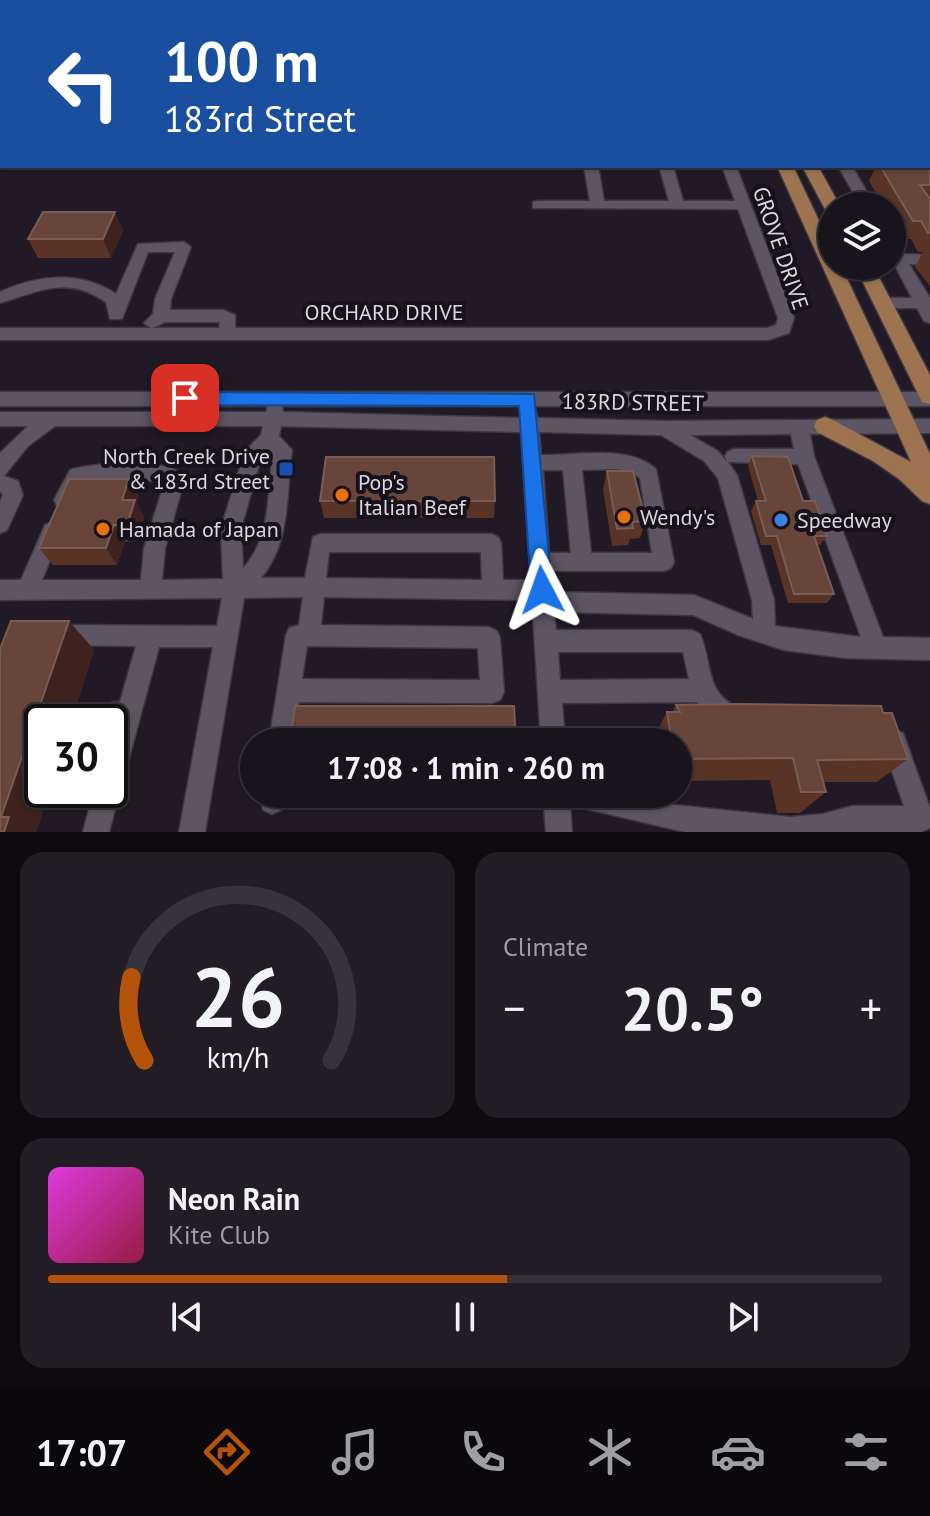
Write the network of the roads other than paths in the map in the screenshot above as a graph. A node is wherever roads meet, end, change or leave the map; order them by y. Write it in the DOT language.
graph roads {
  1 [pos="591,168"];
  2 [pos="667,168"];
  3 [pos="730,168"];
  4 [pos="786,168"];
  5 [pos="811,168"];
  6 [pos="846,168"];
  7 [pos="824,192"];
  8 [pos="860,192"];
  9 [pos="538,205"];
  10 [pos="598,205"];
  11 [pos="677,205"];
  12 [pos="744,205"];
  13 [pos="906,255"];
  14 [pos="930,260"];
  15 [pos="906,270"];
  16 [pos="872,280"];
  17 [pos="0,298"];
  18 [pos="885,303"];
  19 [pos="927,307"];
  20 [pos="117,309"];
  21 [pos="161,316"];
  22 [pos="191,316"];
  23 [pos="0,334"];
  24 [pos="110,334"];
  25 [pos="148,334"];
  26 [pos="186,334"];
  27 [pos="226,334"];
  28 [pos="768,334"];
  29 [pos="277,398"];
  30 [pos="930,398"];
  31 [pos="0,399"];
  32 [pos="528,399"];
  33 [pos="892,399"];
  34 [pos="52,419"];
  35 [pos="0,421"];
  36 [pos="530,424"];
  37 [pos="825,426"];
  38 [pos="905,426"];
  39 [pos="930,426"];
  40 [pos="759,427"];
  41 [pos="799,427"];
  42 [pos="665,428"];
  43 [pos="271,429"];
  44 [pos="805,456"];
  45 [pos="4,462"];
  46 [pos="532,462"];
  47 [pos="572,463"];
  48 [pos="731,466"];
  49 [pos="930,479"];
  50 [pos="0,483"];
  51 [pos="930,494"];
  52 [pos="0,524"];
  53 [pos="540,562"];
  54 [pos="582,562"];
  55 [pos="313,587"];
  56 [pos="0,590"];
  57 [pos="28,590"];
  58 [pos="153,590"];
  59 [pos="493,590"];
  60 [pos="234,591"];
  61 [pos="542,596"];
  62 [pos="764,633"];
  63 [pos="309,634"];
  64 [pos="30,635"];
  65 [pos="150,637"];
  66 [pos="226,637"];
  67 [pos="545,641"];
  68 [pos="876,648"];
  69 [pos="930,649"];
  70 [pos="289,690"];
  71 [pos="703,690"];
  72 [pos="549,692"];
  73 [pos="129,713"];
  74 [pos="759,716"];
  75 [pos="885,716"];
  76 [pos="128,717"];
  77 [pos="283,728"];
  78 [pos="552,728"];
  79 [pos="102,808"];
  80 [pos="557,808"];
  81 [pos="632,808"];
  82 [pos="96,832"];
  83 [pos="192,832"];
  84 [pos="559,832"];
  1 -- 10 [label="street"];
  2 -- 11 [label="street"];
  3 -- 12 [label="street, GROVE DRIVE"];
  4 -- 33 [label="main road"];
  5 -- 7 [label="main road"];
  6 -- 8 [label="street"];
  9 -- 10 [label="street"];
  10 -- 11 [label="street"];
  11 -- 12 [label="street"];
  12 -- 28 [label="street, GROVE DRIVE"];
  13 -- 14 [label="street"];
  15 -- 19 [label="street"];
  16 -- 18 [label="main road"];
  17 -- 20 [label="street"];
  18 -- 19 [label="street"];
  18 -- 30 [label="main road"];
  20 -- 21 [label="street"];
  20 -- 24 [label="street"];
  21 -- 22 [label="street"];
  21 -- 25 [label="street"];
  22 -- 26 [label="street"];
  22 -- 27 [label="street"];
  23 -- 24 [label="street, ORCHARD DRIVE"];
  24 -- 25 [label="street, ORCHARD DRIVE"];
  25 -- 26 [label="street, ORCHARD DRIVE"];
  26 -- 27 [label="street, ORCHARD DRIVE"];
  27 -- 28 [label="street, ORCHARD DRIVE"];
  29 -- 31 [label="street, 183RD STREET"];
  29 -- 32 [label="street, 183RD STREET"];
  29 -- 43 [label="street"];
  30 -- 33 [label="street, 183RD STREET"];
  32 -- 33 [label="street, 183RD STREET"];
  32 -- 36 [label="street"];
  33 -- 38 [label="main road"];
  34 -- 35 [label="street, 183RD STREET"];
  34 -- 43 [label="street, 183RD STREET"];
  34 -- 45 [label="street"];
  35 -- 45 [label="street"];
  36 -- 42 [label="street, 183RD STREET"];
  36 -- 43 [label="street, 183RD STREET"];
  36 -- 46 [label="street"];
  37 -- 38 [label="street, 183RD STREET"];
  37 -- 41 [label="street, 183RD STREET"];
  37 -- 51 [label="main road"];
  38 -- 39 [label="street, 183RD STREET"];
  38 -- 49 [label="main road"];
  40 -- 41 [label="street, 183RD STREET"];
  40 -- 42 [label="street, 183RD STREET"];
  40 -- 48 [label="street"];
  41 -- 44 [label="street"];
  42 -- 48 [label="street"];
  43 -- 60 [label="street"];
  43 -- 60 [label="street"];
  44 -- 48 [label="street"];
  44 -- 68 [label="street"];
  46 -- 47 [label="street"];
  46 -- 53 [label="street"];
  47 -- 54 [label="street"];
  47 -- 54 [label="street"];
  48 -- 62 [label="street"];
  50 -- 52 [label="street"];
  53 -- 54 [label="street"];
  53 -- 61 [label="street"];
  55 -- 59 [label="street"];
  55 -- 59 [label="street"];
  55 -- 60 [label="street"];
  55 -- 63 [label="street"];
  56 -- 57 [label="street"];
  57 -- 58 [label="street"];
  57 -- 58 [label="street"];
  58 -- 60 [label="street"];
  59 -- 61 [label="street"];
  60 -- 66 [label="street"];
  61 -- 62 [label="street"];
  61 -- 67 [label="street"];
  62 -- 68 [label="street"];
  63 -- 70 [label="street"];
  63 -- 70 [label="street"];
  64 -- 65 [label="street"];
  65 -- 66 [label="street"];
  65 -- 73 [label="street"];
  66 -- 83 [label="street"];
  67 -- 71 [label="street"];
  67 -- 72 [label="street"];
  68 -- 69 [label="street"];
  70 -- 77 [label="street"];
  71 -- 72 [label="street"];
  71 -- 74 [label="street"];
  72 -- 78 [label="street"];
  73 -- 76 [label="street"];
  75 -- 81 [label="street"];
  79 -- 82 [label="street"];
  80 -- 84 [label="street"];
}
